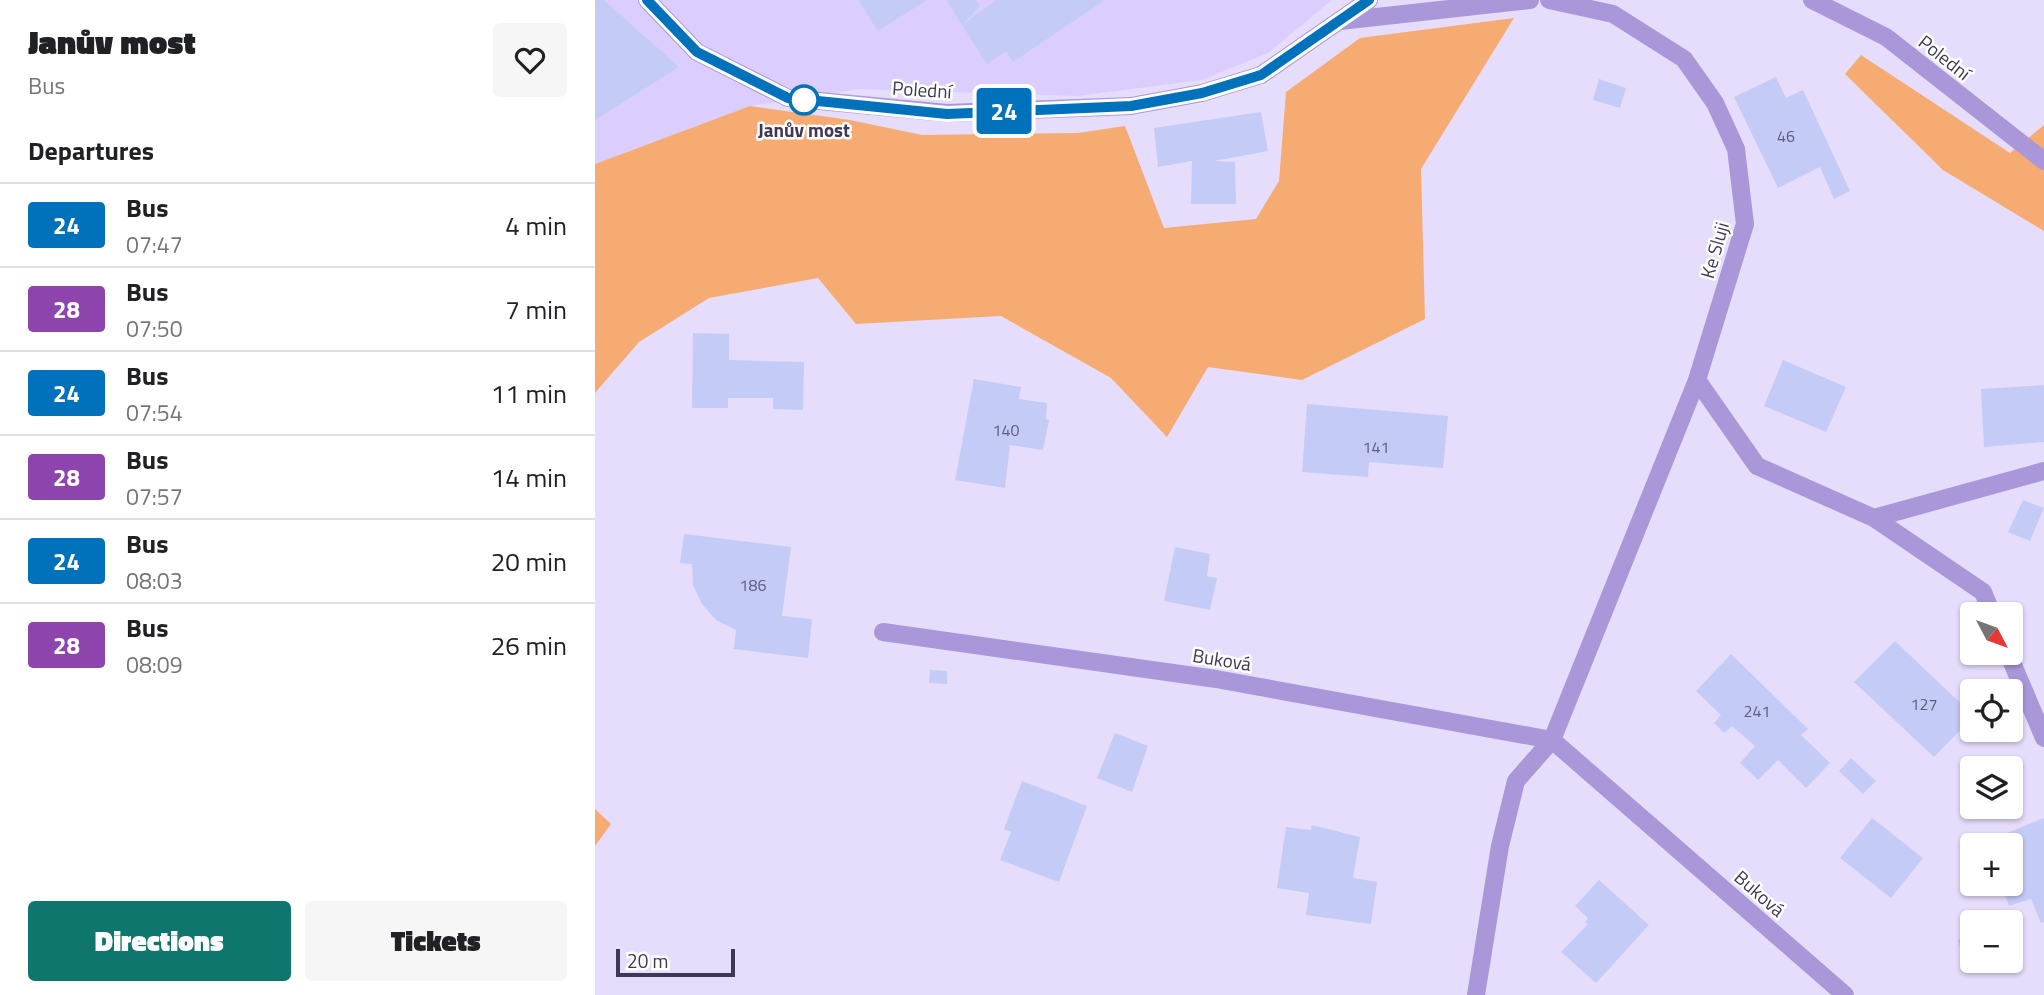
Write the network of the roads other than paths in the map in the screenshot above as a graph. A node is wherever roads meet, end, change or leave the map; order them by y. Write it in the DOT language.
graph roads {
  1 [pos="647,0"];
  2 [pos="1369,0"];
  3 [pos="1530,0"];
  4 [pos="1549,0"];
  5 [pos="1812,0"];
  6 [pos="1340,21"];
  7 [pos="2044,161"];
  8 [pos="1697,380"];
  9 [pos="2044,471"];
  10 [pos="1874,518"];
  11 [pos="1987,602"];
  12 [pos="883,632"];
  13 [pos="2013,665"];
  14 [pos="2044,738"];
  15 [pos="1552,740"];
  16 [pos="1476,995"];
  17 [pos="1845,995"];
  1 -- 6 [label="street, Polední"];
  2 -- 6 [label="street, Polední"];
  3 -- 6 [label="street"];
  4 -- 8 [label="street, Ke Sluji"];
  5 -- 7 [label="street, Polední"];
  8 -- 10 [label="street"];
  8 -- 15 [label="street"];
  9 -- 10 [label="street"];
  10 -- 11 [label="street"];
  12 -- 15 [label="street, Buková"];
  13 -- 14 [label="street"];
  15 -- 16 [label="street"];
  15 -- 17 [label="street, Buková"];
}
